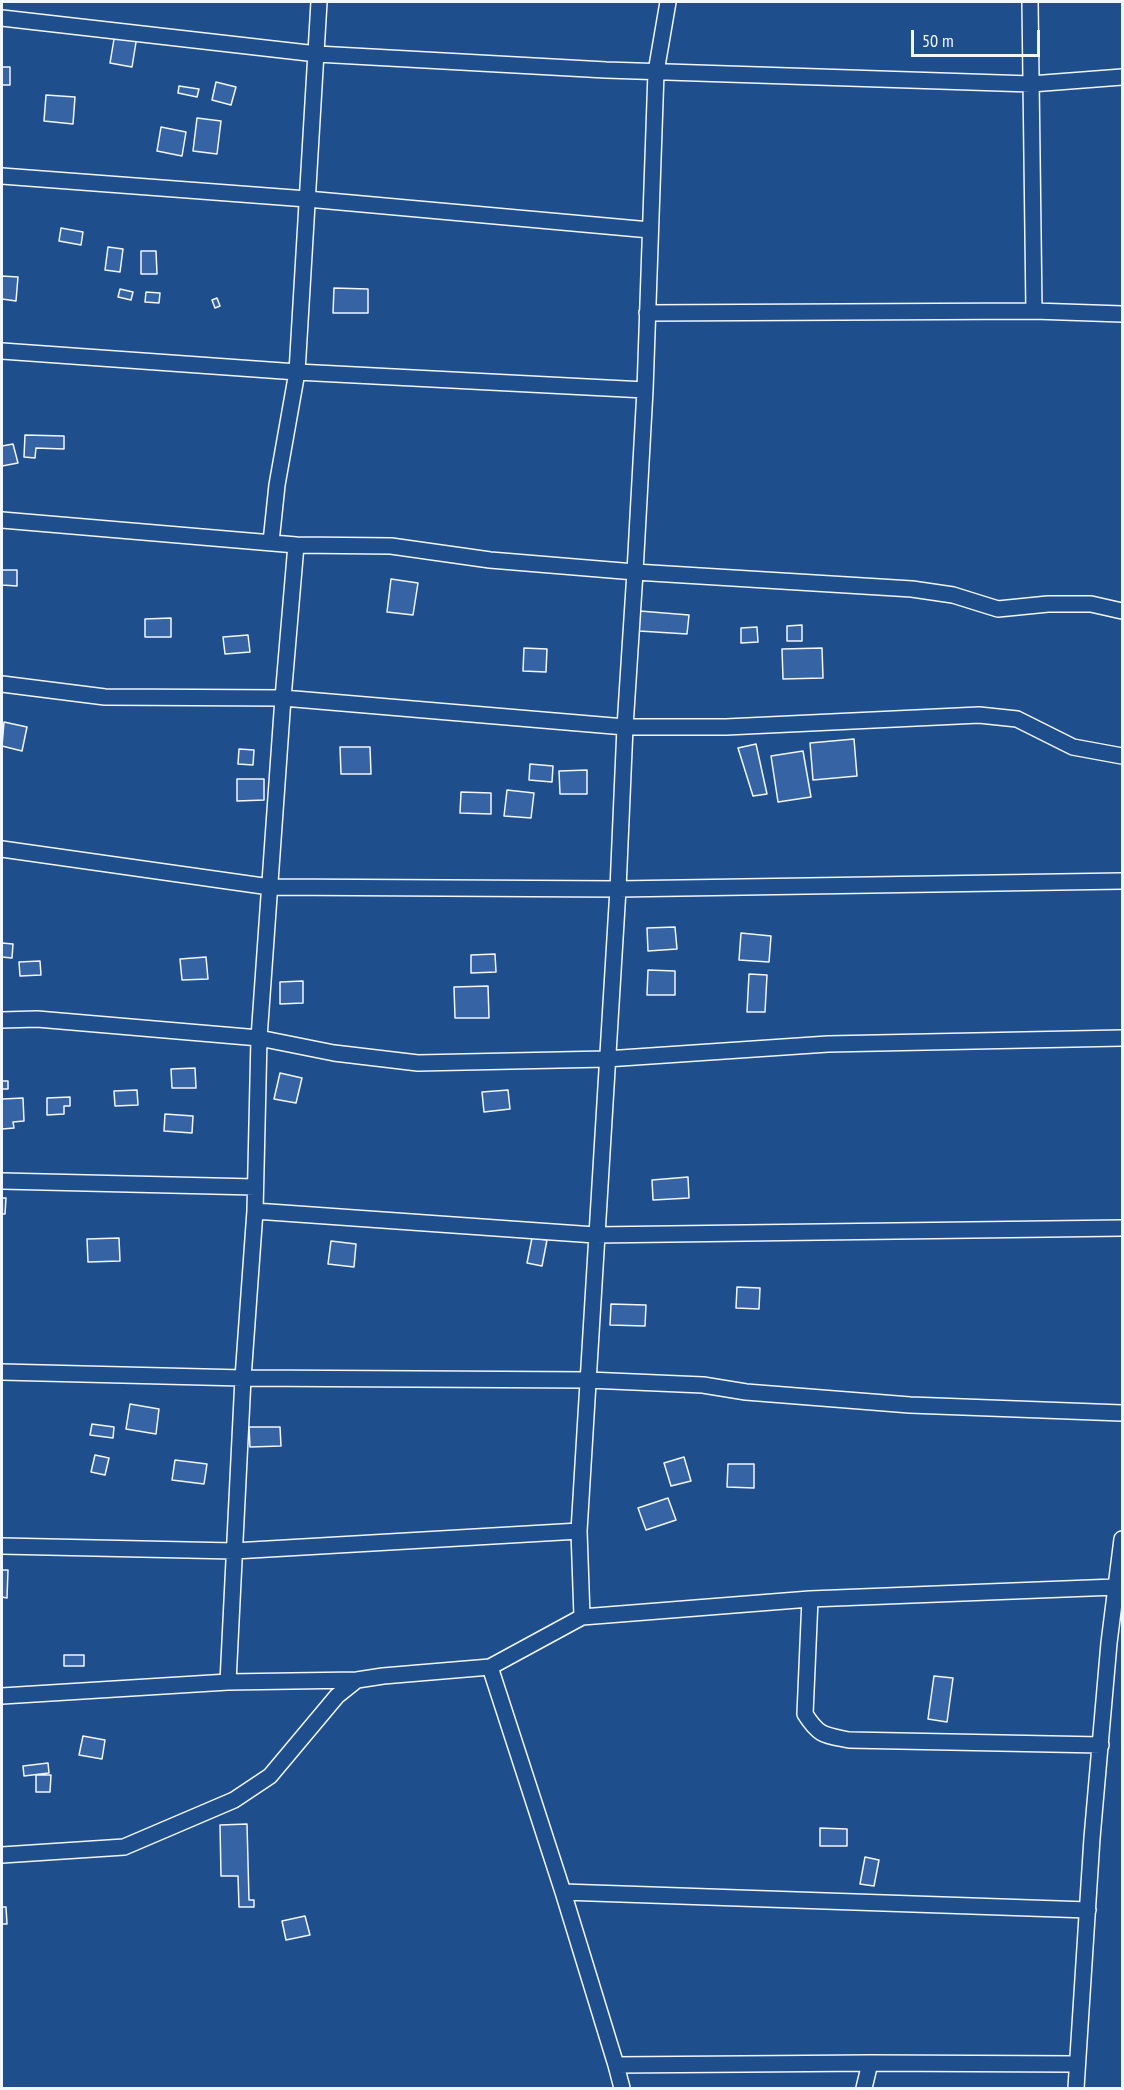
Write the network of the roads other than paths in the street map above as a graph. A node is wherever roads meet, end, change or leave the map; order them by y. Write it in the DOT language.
graph roads {
  1 [pos="319,2"];
  2 [pos="668,2"];
  3 [pos="1030,2"];
  4 [pos="2,18"];
  5 [pos="317,54"];
  6 [pos="656,72"];
  7 [pos="1122,77"];
  8 [pos="1031,84"];
  9 [pos="2,176"];
  10 [pos="307,199"];
  11 [pos="650,230"];
  12 [pos="1034,311"];
  13 [pos="648,314"];
  14 [pos="1122,314"];
  15 [pos="2,351"];
  16 [pos="297,372"];
  17 [pos="645,390"];
  18 [pos="2,520"];
  19 [pos="271,542"];
  20 [pos="296,545"];
  21 [pos="635,572"];
  22 [pos="1122,611"];
  23 [pos="2,684"];
  24 [pos="283,698"];
  25 [pos="625,727"];
  26 [pos="1122,756"];
  27 [pos="2,849"];
  28 [pos="1122,881"];
  29 [pos="270,887"];
  30 [pos="618,889"];
  31 [pos="2,1020"];
  32 [pos="259,1038"];
  33 [pos="1122,1038"];
  34 [pos="606,1059"];
  35 [pos="2,1181"];
  36 [pos="255,1187"];
  37 [pos="255,1211"];
  38 [pos="1122,1228"];
  39 [pos="596,1235"];
  40 [pos="2,1372"];
  41 [pos="243,1378"];
  42 [pos="588,1380"];
  43 [pos="1122,1413"];
  44 [pos="579,1531"];
  45 [pos="1122,1539"];
  46 [pos="2,1546"];
  47 [pos="234,1551"];
  48 [pos="1115,1587"];
  49 [pos="810,1599"];
  50 [pos="582,1617"];
  51 [pos="490,1667"];
  52 [pos="357,1680"];
  53 [pos="228,1682"];
  54 [pos="2,1696"];
  55 [pos="1101,1745"];
  56 [pos="2,1855"];
  57 [pos="563,1892"];
  58 [pos="1088,1910"];
  59 [pos="870,2063"];
  60 [pos="1076,2064"];
  61 [pos="616,2065"];
  62 [pos="622,2088"];
  63 [pos="864,2088"];
  64 [pos="1076,2088"];
  1 -- 5 [label="street"];
  2 -- 6 [label="street"];
  3 -- 8 [label="street"];
  4 -- 5 [label="street"];
  5 -- 6 [label="street"];
  5 -- 10 [label="street"];
  6 -- 8 [label="street"];
  6 -- 11 [label="street"];
  7 -- 8 [label="street"];
  8 -- 12 [label="street"];
  9 -- 10 [label="street"];
  10 -- 11 [label="street"];
  10 -- 16 [label="street"];
  11 -- 13 [label="street"];
  12 -- 13 [label="street"];
  12 -- 14 [label="street"];
  13 -- 17 [label="street"];
  15 -- 16 [label="street"];
  16 -- 17 [label="street"];
  16 -- 19 [label="street"];
  17 -- 21 [label="street"];
  18 -- 19 [label="street"];
  19 -- 20 [label="street"];
  20 -- 21 [label="street"];
  20 -- 24 [label="street"];
  21 -- 22 [label="street"];
  21 -- 25 [label="street"];
  23 -- 24 [label="street"];
  24 -- 25 [label="street"];
  24 -- 29 [label="street"];
  25 -- 26 [label="street"];
  25 -- 30 [label="street"];
  27 -- 29 [label="street"];
  28 -- 30 [label="street"];
  29 -- 30 [label="street"];
  29 -- 32 [label="street"];
  30 -- 34 [label="street"];
  31 -- 32 [label="street"];
  32 -- 34 [label="street"];
  32 -- 36 [label="street"];
  33 -- 34 [label="street"];
  34 -- 39 [label="street"];
  35 -- 36 [label="street"];
  36 -- 37 [label="street"];
  37 -- 39 [label="street"];
  37 -- 41 [label="street"];
  38 -- 39 [label="street"];
  39 -- 42 [label="street"];
  40 -- 41 [label="street"];
  41 -- 42 [label="street"];
  41 -- 47 [label="street"];
  42 -- 43 [label="street"];
  42 -- 44 [label="street"];
  44 -- 47 [label="street"];
  44 -- 50 [label="street"];
  45 -- 48 [label="street"];
  46 -- 47 [label="street"];
  47 -- 53 [label="street"];
  48 -- 49 [label="street"];
  48 -- 55 [label="street"];
  49 -- 50 [label="street"];
  49 -- 55 [label="street"];
  50 -- 51 [label="street"];
  51 -- 52 [label="street"];
  51 -- 57 [label="street"];
  52 -- 53 [label="street"];
  52 -- 56 [label="street"];
  53 -- 54 [label="street"];
  55 -- 58 [label="street"];
  57 -- 58 [label="street"];
  57 -- 61 [label="street"];
  58 -- 60 [label="street"];
  59 -- 60 [label="street"];
  59 -- 61 [label="street"];
  59 -- 63 [label="street"];
  60 -- 64 [label="street"];
  61 -- 62 [label="street"];
}
